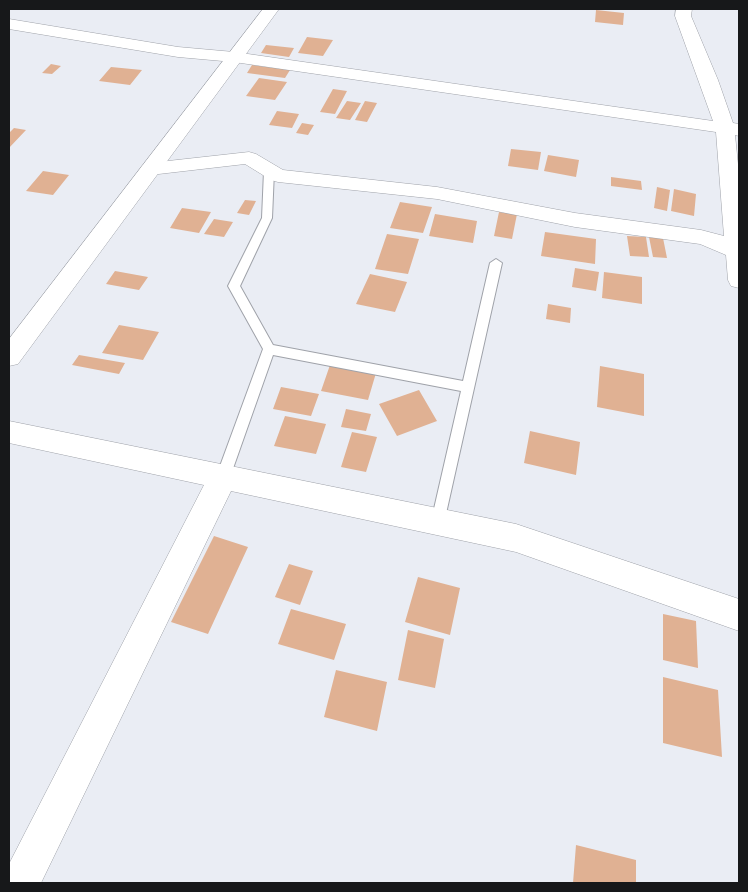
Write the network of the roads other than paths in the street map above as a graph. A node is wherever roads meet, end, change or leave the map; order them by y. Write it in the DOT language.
graph roads {
  1 [pos="271,9"];
  2 [pos="684,9"];
  3 [pos="9,24"];
  4 [pos="234,57"];
  5 [pos="735,129"];
  6 [pos="150,169"];
  7 [pos="269,171"];
  8 [pos="737,252"];
  9 [pos="496,263"];
  10 [pos="739,280"];
  11 [pos="269,348"];
  12 [pos="9,357"];
  13 [pos="468,387"];
  14 [pos="9,432"];
  15 [pos="224,477"];
  16 [pos="438,522"];
  17 [pos="739,615"];
  18 [pos="20,883"];
  1 -- 4 [label="street"];
  2 -- 5 [label="street"];
  3 -- 4 [label="street"];
  4 -- 5 [label="street"];
  4 -- 6 [label="street"];
  5 -- 8 [label="street"];
  6 -- 7 [label="street"];
  6 -- 12 [label="street"];
  7 -- 8 [label="street"];
  7 -- 11 [label="lane"];
  8 -- 10 [label="street"];
  9 -- 13 [label="lane"];
  11 -- 13 [label="lane"];
  11 -- 15 [label="lane"];
  13 -- 16 [label="lane"];
  14 -- 15 [label="street"];
  15 -- 16 [label="street"];
  15 -- 18 [label="street"];
  16 -- 17 [label="street"];
}
